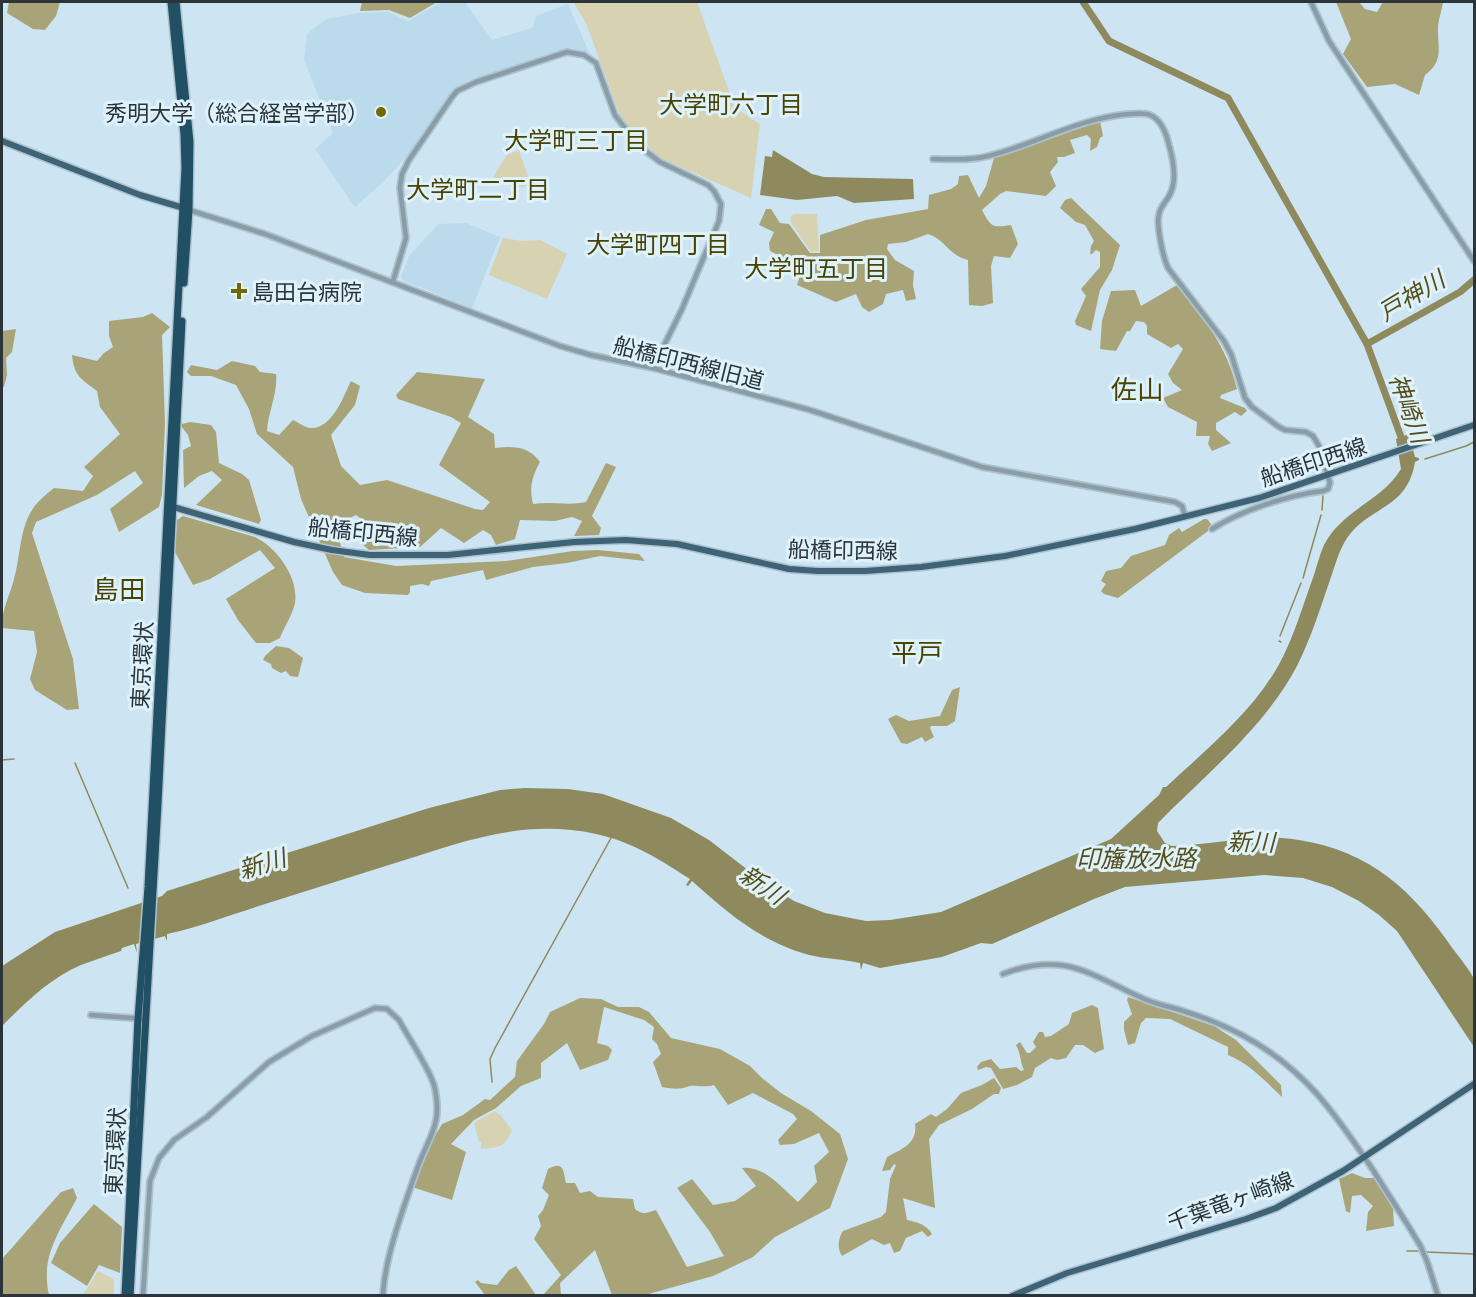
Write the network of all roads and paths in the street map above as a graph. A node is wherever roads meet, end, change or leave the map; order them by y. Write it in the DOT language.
graph roads {
  1 [pos="171,2"];
  2 [pos="176,2"];
  3 [pos="1311,2"];
  4 [pos="2,141"];
  5 [pos="933,159"];
  6 [pos="186,209"];
  7 [pos="1474,261"];
  8 [pos="393,281"];
  9 [pos="653,369"];
  10 [pos="1474,425"];
  11 [pos="1328,475"];
  12 [pos="170,506"];
  13 [pos="1185,516"];
  14 [pos="1212,529"];
  15 [pos="1003,974"];
  16 [pos="91,1015"];
  17 [pos="141,1019"];
  18 [pos="1474,1084"];
  19 [pos="1365,1158"];
  20 [pos="125,1296"];
  21 [pos="130,1296"];
  22 [pos="143,1296"];
  23 [pos="383,1296"];
  24 [pos="1012,1296"];
  25 [pos="1438,1296"];
  1 -- 6 [label="highway, 東京環状"];
  2 -- 6 [label="highway, 東京環状"];
  3 -- 7 [label="street"];
  4 -- 6 [label="main road"];
  5 -- 11 [label="street"];
  6 -- 8 [label="street, 船橋印西線旧道"];
  6 -- 12 [label="highway, 東京環状"];
  8 -- 9 [label="street, 船橋印西線旧道"];
  8 -- 9 [label="street"];
  9 -- 13 [label="street, 船橋印西線旧道"];
  10 -- 11 [label="main road, 船橋印西線"];
  11 -- 13 [label="main road, 船橋印西線"];
  11 -- 14 [label="street"];
  12 -- 13 [label="main road, 船橋印西線"];
  12 -- 17 [label="highway, 東京環状"];
  15 -- 19 [label="street"];
  16 -- 17 [label="street"];
  17 -- 20 [label="highway, 東京環状"];
  17 -- 21 [label="highway, 東京環状"];
  18 -- 19 [label="main road, 千葉竜ヶ崎線"];
  19 -- 24 [label="main road, 千葉竜ヶ崎線"];
  19 -- 25 [label="street"];
  22 -- 23 [label="street"];
}
